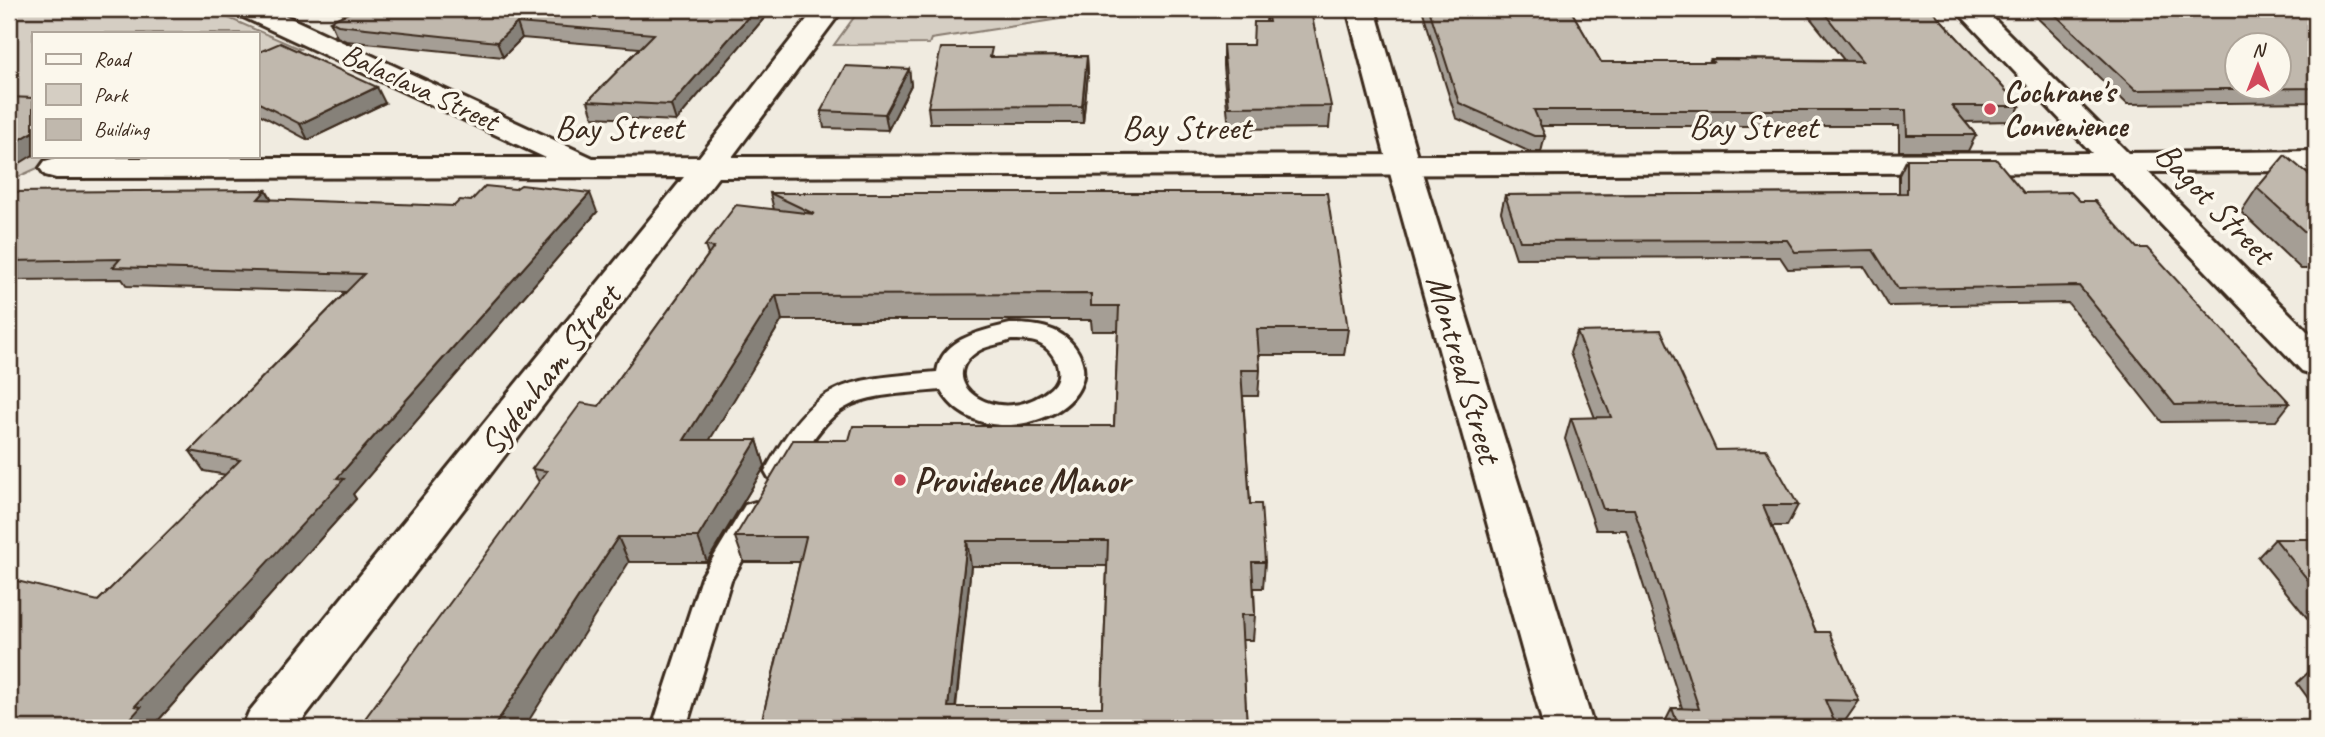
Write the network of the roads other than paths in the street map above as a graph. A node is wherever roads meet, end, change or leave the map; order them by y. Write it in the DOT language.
graph roads {
  1 [pos="251,9"];
  2 [pos="829,9"];
  3 [pos="1361,9"];
  4 [pos="1969,9"];
  5 [pos="2120,161"];
  6 [pos="2316,162"];
  7 [pos="710,165"];
  8 [pos="591,166"];
  9 [pos="1404,166"];
  10 [pos="56,168"];
  11 [pos="2316,362"];
  12 [pos="948,380"];
  13 [pos="267,728"];
  14 [pos="669,728"];
  15 [pos="1569,728"];
  1 -- 8 [label="street, Balaclava Street"];
  2 -- 7 [label="street, Sydenham Street"];
  3 -- 9 [label="street, Montreal Street"];
  4 -- 5 [label="street, Bagot Street"];
  5 -- 6 [label="street, Bay Street"];
  5 -- 9 [label="street, Bay Street"];
  5 -- 11 [label="street, Bagot Street"];
  7 -- 8 [label="street, Bay Street"];
  7 -- 9 [label="street, Bay Street"];
  7 -- 13 [label="street, Sydenham Street"];
  8 -- 10 [label="street, Bay Street"];
  9 -- 15 [label="street, Montreal Street"];
  12 -- 14 [label="lane"];
}
